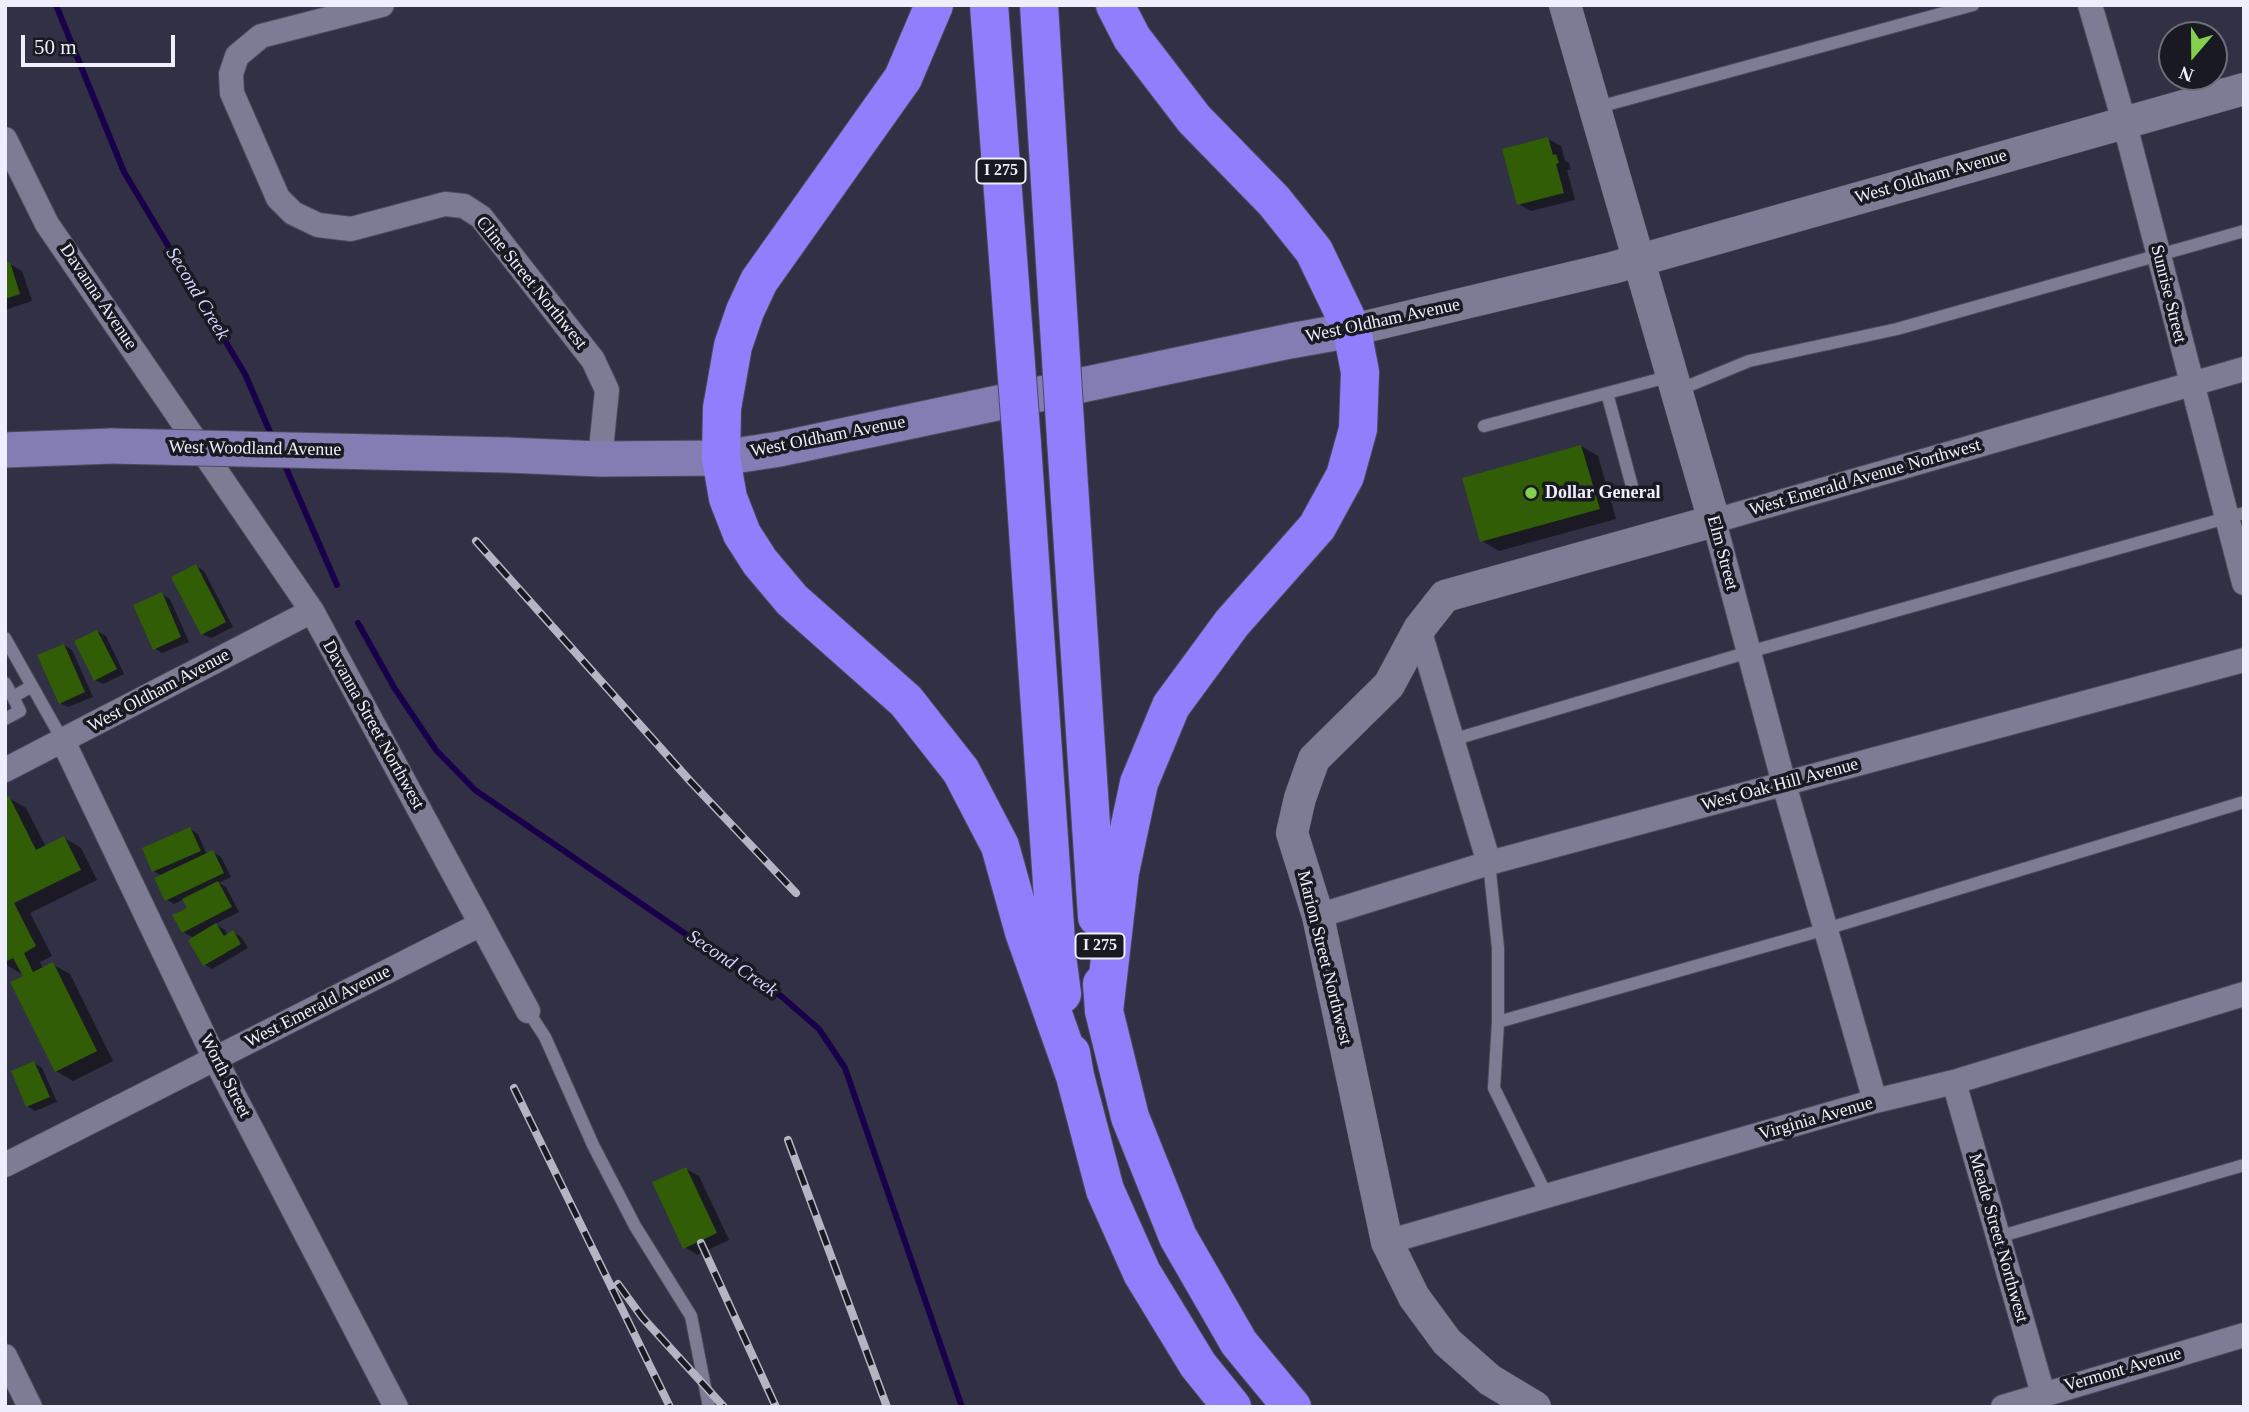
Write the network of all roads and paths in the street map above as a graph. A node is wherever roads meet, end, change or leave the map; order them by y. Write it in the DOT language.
graph roads {
  1 [pos="382,5"];
  2 [pos="934,5"];
  3 [pos="989,5"];
  4 [pos="1039,5"];
  5 [pos="1115,5"];
  6 [pos="1565,5"];
  7 [pos="1973,5"];
  8 [pos="2090,5"];
  9 [pos="2244,89"];
  10 [pos="1594,108"];
  11 [pos="2124,121"];
  12 [pos="5,139"];
  13 [pos="2244,231"];
  14 [pos="2158,254"];
  15 [pos="1638,261"];
  16 [pos="1352,330"];
  17 [pos="2244,369"];
  18 [pos="1674,383"];
  19 [pos="2191,384"];
  20 [pos="1607,393"];
  21 [pos="1485,426"];
  22 [pos="201,449"];
  23 [pos="5,450"];
  24 [pos="506,455"];
  25 [pos="721,458"];
  26 [pos="600,459"];
  27 [pos="1633,490"];
  28 [pos="2235,516"];
  29 [pos="1714,521"];
  30 [pos="2244,583"];
  31 [pos="1445,596"];
  32 [pos="312,611"];
  33 [pos="1419,628"];
  34 [pos="5,638"];
  35 [pos="1749,652"];
  36 [pos="2244,660"];
  37 [pos="5,683"];
  38 [pos="32,686"];
  39 [pos="13,697"];
  40 [pos="5,719"];
  41 [pos="1452,740"];
  42 [pos="63,741"];
  43 [pos="5,770"];
  44 [pos="1784,784"];
  45 [pos="2244,802"];
  46 [pos="1489,863"];
  47 [pos="1318,916"];
  48 [pos="481,924"];
  49 [pos="1826,929"];
  50 [pos="2244,994"];
  51 [pos="528,1011"];
  52 [pos="1104,1011"];
  53 [pos="1498,1022"];
  54 [pos="215,1059"];
  55 [pos="1075,1076"];
  56 [pos="1954,1082"];
  57 [pos="1875,1101"];
  58 [pos="5,1165"];
  59 [pos="2244,1165"];
  60 [pos="1547,1196"];
  61 [pos="1998,1237"];
  62 [pos="1387,1242"];
  63 [pos="2244,1335"];
  64 [pos="5,1356"];
  65 [pos="2043,1394"];
  66 [pos="30,1407"];
  67 [pos="396,1407"];
  68 [pos="709,1407"];
  69 [pos="1232,1407"];
  70 [pos="1292,1407"];
  71 [pos="1535,1407"];
  72 [pos="2003,1407"];
  1 -- 26 [label="street, Cline Street Northwest"];
  2 -- 25 [label="highway"];
  3 -- 55 [label="highway, I 275, bridge"];
  4 -- 52 [label="highway, I 275, bridge"];
  5 -- 16 [label="highway"];
  6 -- 10 [label="street, Elm Street"];
  7 -- 10 [label="lane"];
  8 -- 11 [label="street, Sunrise Street"];
  9 -- 11 [label="street, West Oldham Avenue"];
  10 -- 15 [label="street, Elm Street"];
  11 -- 14 [label="street, Sunrise Street"];
  11 -- 15 [label="street, West Oldham Avenue"];
  12 -- 22 [label="street, Davanna Avenue"];
  13 -- 14 [label="lane"];
  14 -- 18 [label="lane"];
  14 -- 19 [label="street, Sunrise Street"];
  15 -- 16 [label="street, West Oldham Avenue"];
  15 -- 18 [label="street, Elm Street"];
  16 -- 25 [label="main road, West Oldham Avenue"];
  16 -- 52 [label="highway"];
  17 -- 19 [label="street, West Emerald Avenue Northwest"];
  18 -- 20 [label="lane"];
  18 -- 29 [label="street, Elm Street"];
  19 -- 28 [label="street, Sunrise Street"];
  19 -- 29 [label="street, West Emerald Avenue Northwest"];
  20 -- 21 [label="lane"];
  20 -- 27 [label="lane"];
  22 -- 32 [label="street, Davanna Street Northwest"];
  23 -- 24 [label="main road, West Woodland Avenue, bridge"];
  24 -- 26 [label="main road, West Oldham Avenue"];
  25 -- 26 [label="main road, West Oldham Avenue"];
  25 -- 55 [label="highway"];
  28 -- 30 [label="street, Sunrise Street"];
  28 -- 35 [label="lane"];
  29 -- 31 [label="street, West Emerald Avenue Northwest"];
  29 -- 35 [label="street, Elm Street"];
  31 -- 33 [label="street, Marion Street Northwest"];
  32 -- 42 [label="street, West Oldham Avenue"];
  32 -- 48 [label="street, Davanna Street Northwest"];
  33 -- 41 [label="street"];
  33 -- 47 [label="street, Marion Street Northwest"];
  34 -- 38 [label="lane"];
  35 -- 41 [label="lane"];
  35 -- 44 [label="street, Elm Street"];
  36 -- 44 [label="street, West Oak Hill Avenue"];
  37 -- 39 [label="lane"];
  38 -- 39 [label="lane"];
  38 -- 42 [label="lane"];
  39 -- 40 [label="lane"];
  41 -- 46 [label="street"];
  42 -- 43 [label="street, West Oldham Avenue"];
  42 -- 54 [label="street, Worth Street"];
  44 -- 46 [label="street, West Oak Hill Avenue"];
  44 -- 49 [label="street, Elm Street"];
  45 -- 49 [label="lane"];
  46 -- 47 [label="street, West Oak Hill Avenue"];
  46 -- 53 [label="lane"];
  47 -- 62 [label="street, Marion Street Northwest"];
  48 -- 51 [label="street, Davanna Street Northwest"];
  48 -- 54 [label="street, West Emerald Avenue"];
  49 -- 53 [label="lane"];
  49 -- 57 [label="street, Elm Street"];
  50 -- 56 [label="street, Virginia Avenue"];
  51 -- 68 [label="lane"];
  52 -- 70 [label="highway, I 275"];
  53 -- 60 [label="lane"];
  54 -- 58 [label="street, West Emerald Avenue"];
  54 -- 67 [label="street, Worth Street"];
  55 -- 69 [label="highway, I 275"];
  56 -- 57 [label="street, Virginia Avenue"];
  56 -- 61 [label="street, Meade Street Northwest"];
  57 -- 60 [label="street, Virginia Avenue"];
  59 -- 61 [label="lane"];
  60 -- 62 [label="street, Virginia Avenue"];
  61 -- 65 [label="street, Meade Street Northwest"];
  62 -- 71 [label="street, Marion Street Northwest"];
  63 -- 65 [label="street, Vermont Avenue"];
  64 -- 66 [label="street"];
  65 -- 72 [label="street, Vermont Avenue"];
}
